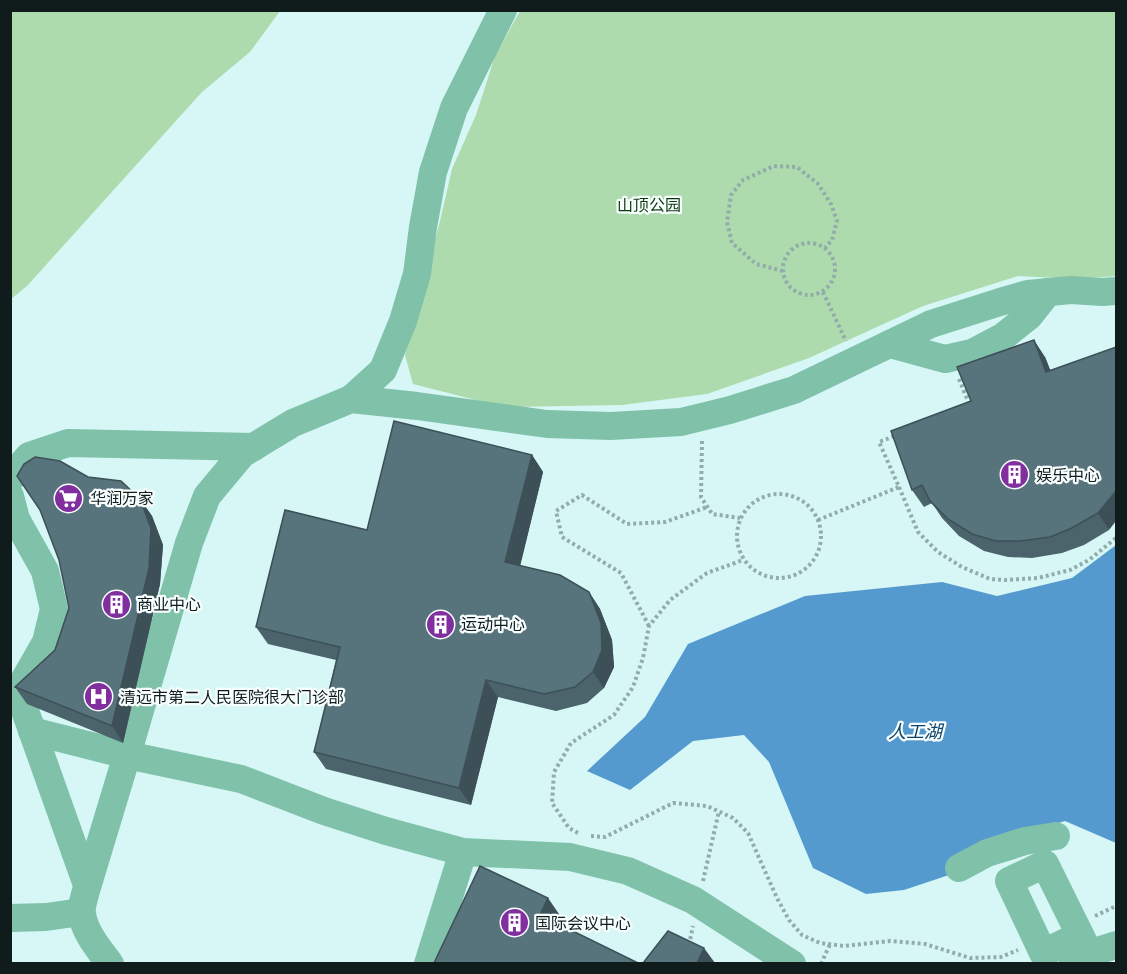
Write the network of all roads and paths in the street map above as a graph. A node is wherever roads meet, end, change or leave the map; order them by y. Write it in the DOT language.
graph roads {
  1 [pos="503,10"];
  2 [pos="825,248"];
  3 [pos="783,271"];
  4 [pos="1116,291"];
  5 [pos="823,292"];
  6 [pos="1048,292"];
  7 [pos="890,344"];
  8 [pos="950,357"];
  9 [pos="856,360"];
  10 [pos="351,399"];
  11 [pos="960,411"];
  12 [pos="702,417"];
  13 [pos="899,434"];
  14 [pos="255,447"];
  15 [pos="10,479"];
  16 [pos="898,487"];
  17 [pos="10,496"];
  18 [pos="708,507"];
  19 [pos="740,518"];
  20 [pos="818,520"];
  21 [pos="1116,538"];
  22 [pos="743,560"];
  23 [pos="649,627"];
  24 [pos="32,731"];
  25 [pos="127,755"];
  26 [pos="580,835"];
  27 [pos="590,836"];
  28 [pos="1047,846"];
  29 [pos="463,852"];
  30 [pos="1009,881"];
  31 [pos="84,898"];
  32 [pos="10,918"];
  33 [pos="830,944"];
  34 [pos="1116,945"];
  35 [pos="1060,952"];
  36 [pos="110,963"];
  37 [pos="428,963"];
  38 [pos="792,963"];
  39 [pos="821,963"];
  1 -- 10 [label="street"];
  2 -- 3 [label="path"];
  2 -- 3 [label="path"];
  2 -- 5 [label="path"];
  3 -- 5 [label="path"];
  4 -- 6 [label="street"];
  5 -- 9 [label="path"];
  6 -- 7 [label="street"];
  6 -- 8 [label="street"];
  7 -- 8 [label="street"];
  7 -- 9 [label="street"];
  8 -- 11 [label="path"];
  9 -- 12 [label="street"];
  10 -- 12 [label="street"];
  10 -- 14 [label="street"];
  12 -- 18 [label="path"];
  13 -- 16 [label="path"];
  14 -- 15 [label="street"];
  14 -- 25 [label="street"];
  16 -- 20 [label="path"];
  16 -- 21 [label="path"];
  17 -- 24 [label="street"];
  18 -- 19 [label="path"];
  18 -- 23 [label="path"];
  19 -- 20 [label="path"];
  19 -- 22 [label="path"];
  20 -- 22 [label="path"];
  22 -- 23 [label="path"];
  23 -- 26 [label="path"];
  24 -- 25 [label="street"];
  24 -- 31 [label="street"];
  25 -- 29 [label="street"];
  25 -- 31 [label="street"];
  27 -- 33 [label="path"];
  28 -- 30 [label="street"];
  28 -- 30 [label="street"];
  28 -- 35 [label="street"];
  29 -- 37 [label="street"];
  29 -- 38 [label="street"];
  30 -- 35 [label="street"];
  31 -- 32 [label="street"];
  31 -- 36 [label="street"];
  33 -- 35 [label="path"];
  33 -- 39 [label="path"];
  34 -- 35 [label="street"];
}
